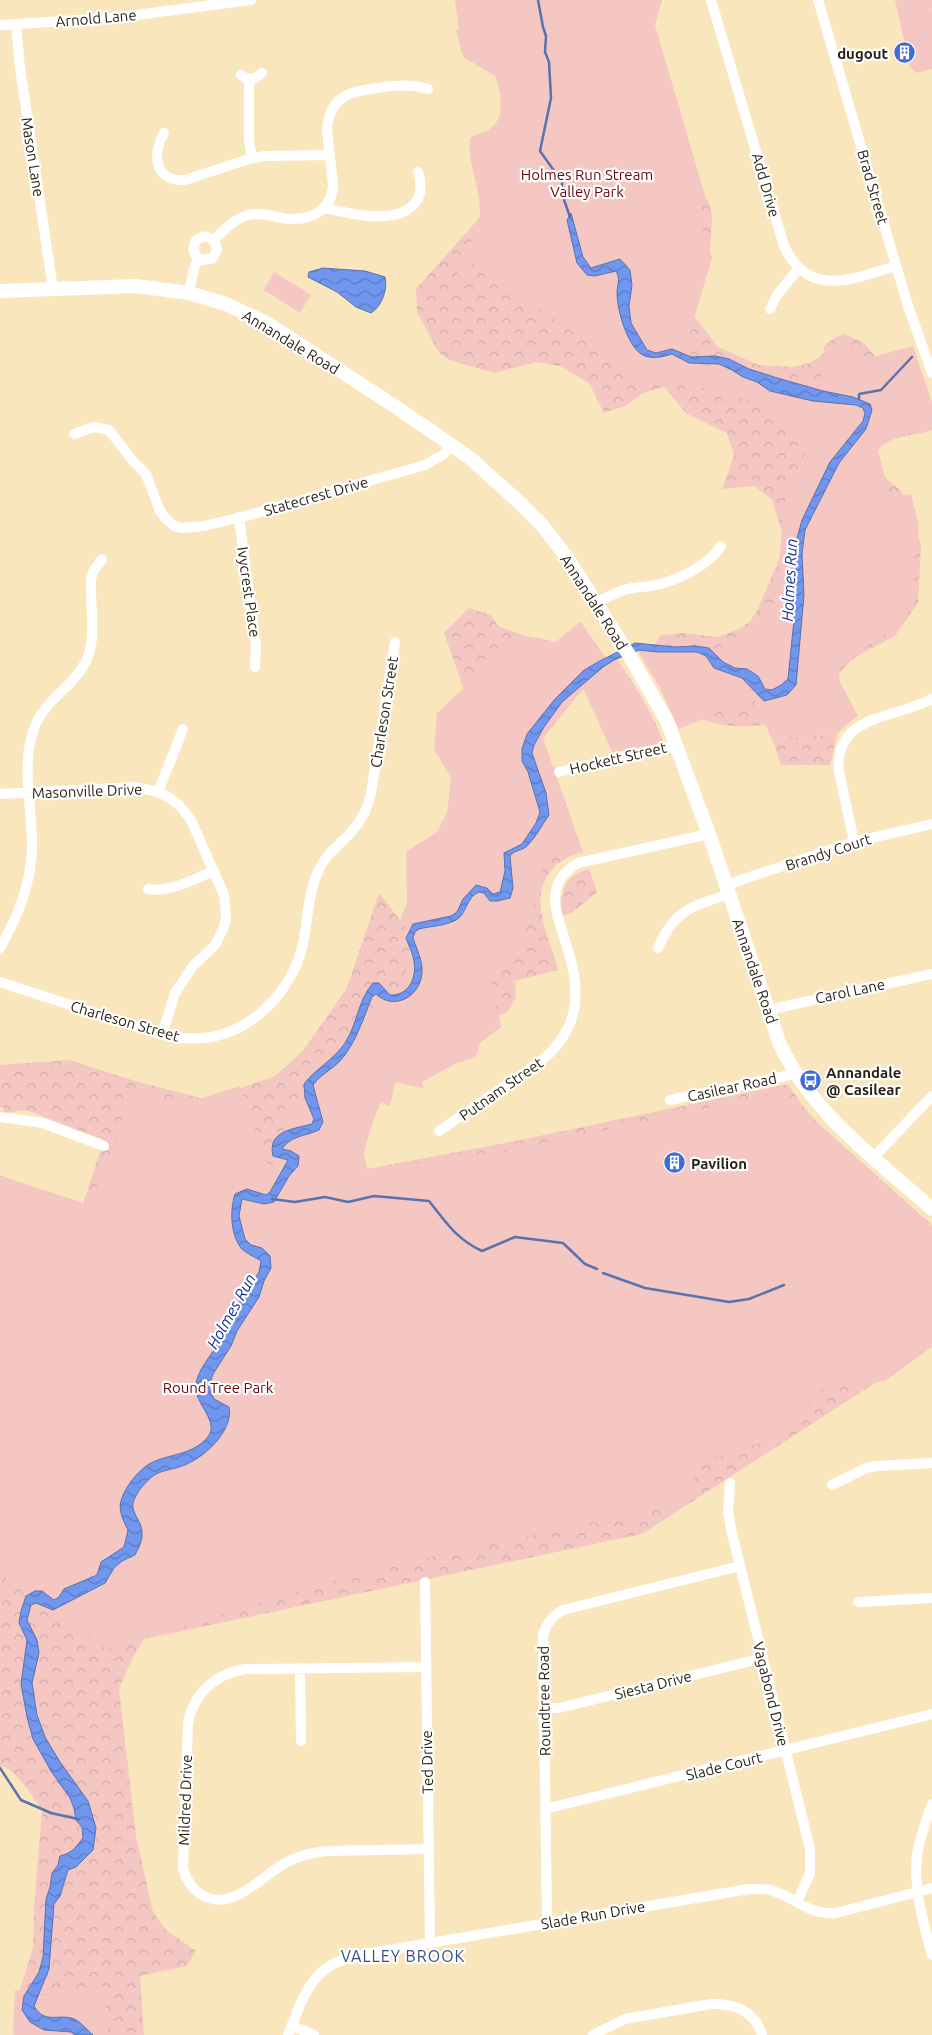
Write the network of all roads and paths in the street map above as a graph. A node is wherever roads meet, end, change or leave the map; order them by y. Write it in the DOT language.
graph roads {
  1 [pos="251,0"];
  2 [pos="712,0"];
  3 [pos="818,0"];
  4 [pos="0,25"];
  5 [pos="16,25"];
  6 [pos="262,73"];
  7 [pos="428,89"];
  8 [pos="164,133"];
  9 [pos="329,155"];
  10 [pos="252,158"];
  11 [pos="418,172"];
  12 [pos="325,208"];
  13 [pos="214,240"];
  14 [pos="198,258"];
  15 [pos="896,266"];
  16 [pos="799,268"];
  17 [pos="53,289"];
  18 [pos="0,291"];
  19 [pos="189,293"];
  20 [pos="770,309"];
  21 [pos="932,373"];
  22 [pos="74,434"];
  23 [pos="451,445"];
  24 [pos="239,518"];
  25 [pos="720,546"];
  26 [pos="102,559"];
  27 [pos="596,603"];
  28 [pos="395,642"];
  29 [pos="255,668"];
  30 [pos="932,699"];
  31 [pos="183,729"];
  32 [pos="677,744"];
  33 [pos="559,772"];
  34 [pos="29,792"];
  35 [pos="158,792"];
  36 [pos="0,794"];
  37 [pos="932,824"];
  38 [pos="709,834"];
  39 [pos="854,842"];
  40 [pos="214,871"];
  41 [pos="148,889"];
  42 [pos="727,890"];
  43 [pos="0,948"];
  44 [pos="658,948"];
  45 [pos="932,974"];
  46 [pos="0,982"];
  47 [pos="768,1010"];
  48 [pos="162,1035"];
  49 [pos="795,1074"];
  50 [pos="932,1096"];
  51 [pos="670,1100"];
  52 [pos="0,1117"];
  53 [pos="439,1131"];
  54 [pos="104,1146"];
  55 [pos="874,1157"];
  56 [pos="932,1209"];
  57 [pos="932,1463"];
  58 [pos="730,1483"];
  59 [pos="832,1486"];
  60 [pos="740,1566"];
  61 [pos="425,1582"];
  62 [pos="932,1598"];
  63 [pos="858,1602"];
  64 [pos="763,1658"];
  65 [pos="426,1667"];
  66 [pos="300,1668"];
  67 [pos="544,1708"];
  68 [pos="932,1714"];
  69 [pos="301,1741"];
  70 [pos="785,1751"];
  71 [pos="932,1804"];
  72 [pos="545,1809"];
  73 [pos="428,1849"];
  74 [pos="932,1888"];
  75 [pos="919,1891"];
  76 [pos="798,1902"];
  77 [pos="547,1922"];
  78 [pos="430,1943"];
  79 [pos="932,1955"];
  80 [pos="290,2030"];
  81 [pos="314,2035"];
  82 [pos="593,2035"];
  83 [pos="762,2035"];
  1 -- 5 [label="street, Arnold Lane"];
  2 -- 16 [label="street, Add Drive"];
  3 -- 15 [label="street, Brad Street"];
  4 -- 5 [label="street, Arnold Lane"];
  5 -- 17 [label="street, Mason Lane"];
  6 -- 10 [label="street"];
  7 -- 9 [label="street"];
  8 -- 10 [label="street"];
  9 -- 10 [label="street"];
  9 -- 12 [label="street"];
  11 -- 12 [label="street"];
  12 -- 13 [label="street"];
  13 -- 14 [label="street"];
  13 -- 14 [label="street"];
  14 -- 19 [label="street"];
  15 -- 16 [label="street, Add Drive"];
  15 -- 21 [label="street, Brad Street"];
  16 -- 20 [label="street"];
  17 -- 18 [label="main road, Annandale Road"];
  17 -- 19 [label="main road, Annandale Road"];
  19 -- 23 [label="main road, Annandale Road"];
  22 -- 24 [label="street, Statecrest Drive"];
  23 -- 24 [label="street, Statecrest Drive"];
  23 -- 27 [label="main road, Annandale Road"];
  24 -- 29 [label="street, Ivycrest Place"];
  25 -- 27 [label="street"];
  26 -- 34 [label="street"];
  27 -- 32 [label="main road, Annandale Road"];
  28 -- 48 [label="street, Charleson Street"];
  30 -- 39 [label="street"];
  31 -- 35 [label="street"];
  32 -- 33 [label="street, Hockett Street"];
  32 -- 38 [label="main road, Annandale Road"];
  34 -- 35 [label="street, Masonville Drive"];
  34 -- 36 [label="street, Masonville Drive"];
  34 -- 43 [label="street"];
  35 -- 40 [label="street, Masonville Drive"];
  37 -- 39 [label="street, Brandy Court"];
  38 -- 42 [label="main road, Annandale Road"];
  38 -- 53 [label="street, Putnam Street"];
  39 -- 42 [label="street, Brandy Court"];
  40 -- 41 [label="street"];
  40 -- 48 [label="street, Masonville Drive"];
  42 -- 44 [label="street, Brandy Court"];
  42 -- 47 [label="main road, Annandale Road"];
  45 -- 47 [label="street, Carol Lane"];
  46 -- 48 [label="street, Charleson Street"];
  47 -- 49 [label="main road, Annandale Road"];
  49 -- 51 [label="street, Casilear Road"];
  49 -- 55 [label="main road, Annandale Road"];
  50 -- 55 [label="street"];
  52 -- 54 [label="street"];
  55 -- 56 [label="main road, Annandale Road"];
  57 -- 59 [label="street"];
  58 -- 60 [label="street, Vagabond Drive"];
  60 -- 64 [label="street, Vagabond Drive"];
  60 -- 67 [label="street, Roundtree Road"];
  61 -- 65 [label="street, Ted Drive"];
  62 -- 63 [label="street"];
  64 -- 67 [label="street, Siesta Drive"];
  64 -- 70 [label="street, Vagabond Drive"];
  65 -- 66 [label="street, Mildred Drive"];
  65 -- 73 [label="street, Ted Drive"];
  66 -- 69 [label="street"];
  66 -- 73 [label="street, Mildred Drive"];
  67 -- 72 [label="street, Roundtree Road"];
  68 -- 70 [label="street, Slade Court"];
  70 -- 72 [label="street, Slade Court"];
  70 -- 76 [label="street, Vagabond Drive"];
  71 -- 75 [label="street"];
  72 -- 77 [label="street, Roundtree Road"];
  73 -- 78 [label="street, Ted Drive"];
  74 -- 75 [label="street, Slade Run Drive"];
  75 -- 76 [label="street, Slade Run Drive"];
  75 -- 79 [label="street"];
  76 -- 77 [label="street, Slade Run Drive"];
  77 -- 78 [label="street, Slade Run Drive"];
  78 -- 80 [label="street, Slade Run Drive"];
  80 -- 81 [label="street"];
  82 -- 83 [label="street"];
}
